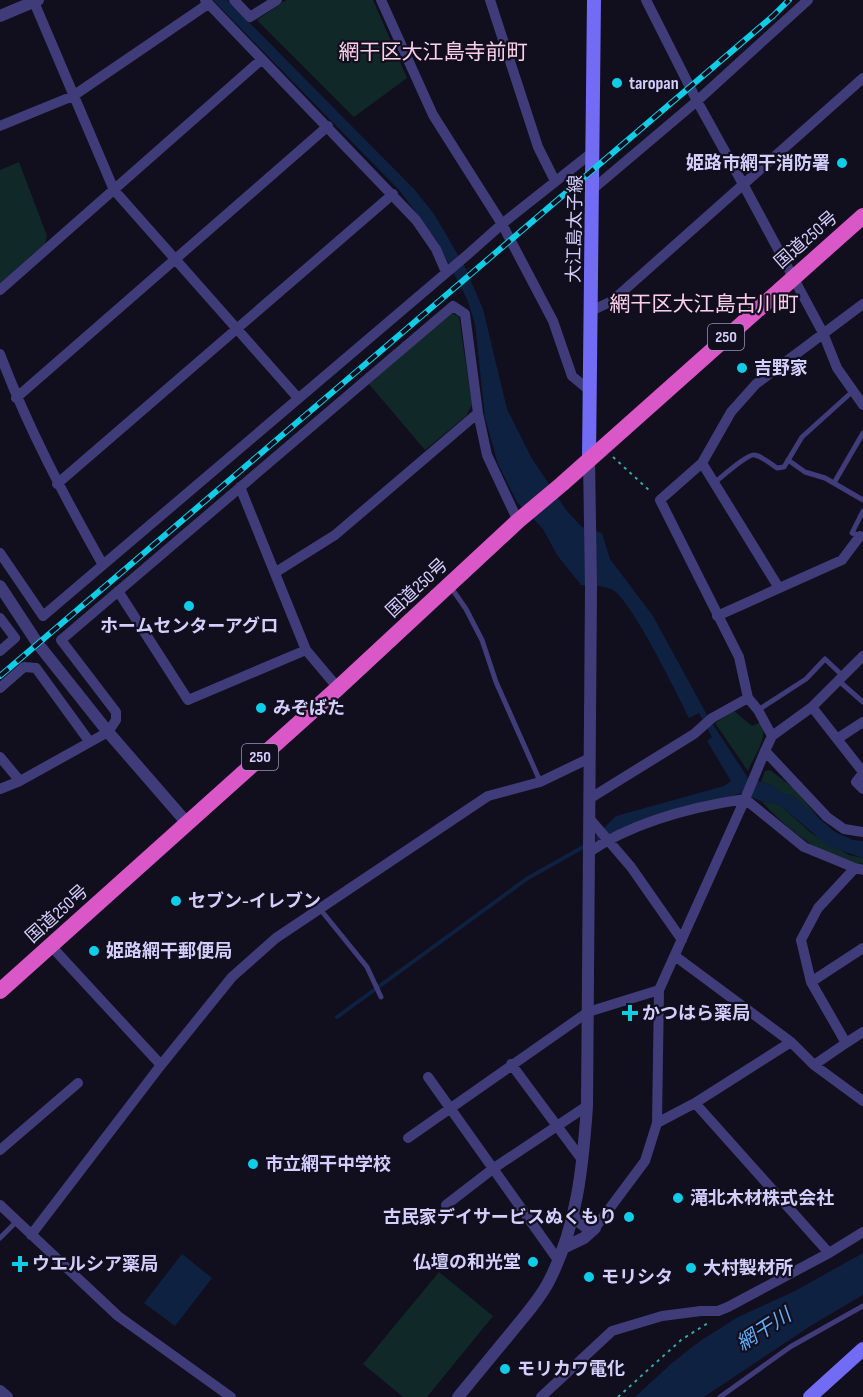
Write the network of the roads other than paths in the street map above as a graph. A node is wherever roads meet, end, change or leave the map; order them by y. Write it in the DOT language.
graph roads {
  1 [pos="234,0"];
  2 [pos="276,0"];
  3 [pos="381,0"];
  4 [pos="490,0"];
  5 [pos="594,0"];
  6 [pos="646,0"];
  7 [pos="808,0"];
  8 [pos="36,1"];
  9 [pos="207,2"];
  10 [pos="0,16"];
  11 [pos="261,60"];
  12 [pos="863,78"];
  13 [pos="73,96"];
  14 [pos="697,101"];
  15 [pos="0,126"];
  16 [pos="328,126"];
  17 [pos="594,151"];
  18 [pos="555,181"];
  19 [pos="743,183"];
  20 [pos="593,189"];
  21 [pos="114,190"];
  22 [pos="393,194"];
  23 [pos="863,216"];
  24 [pos="502,224"];
  25 [pos="175,260"];
  26 [pos="447,272"];
  27 [pos="793,278"];
  28 [pos="0,290"];
  29 [pos="863,304"];
  30 [pos="591,311"];
  31 [pos="235,329"];
  32 [pos="823,333"];
  33 [pos="0,354"];
  34 [pos="590,391"];
  35 [pos="853,391"];
  36 [pos="16,398"];
  37 [pos="298,398"];
  38 [pos="863,405"];
  39 [pos="478,413"];
  40 [pos="863,433"];
  41 [pos="589,458"];
  42 [pos="788,460"];
  43 [pos="702,463"];
  44 [pos="714,483"];
  45 [pos="834,483"];
  46 [pos="57,484"];
  47 [pos="240,487"];
  48 [pos="863,500"];
  49 [pos="863,512"];
  50 [pos="518,521"];
  51 [pos="862,536"];
  52 [pos="0,553"];
  53 [pos="103,565"];
  54 [pos="276,572"];
  55 [pos="449,585"];
  56 [pos="0,586"];
  57 [pos="779,588"];
  58 [pos="118,591"];
  59 [pos="717,616"];
  60 [pos="0,618"];
  61 [pos="306,650"];
  62 [pos="0,651"];
  63 [pos="863,656"];
  64 [pos="841,679"];
  65 [pos="0,688"];
  66 [pos="338,688"];
  67 [pos="748,698"];
  68 [pos="863,702"];
  69 [pos="812,706"];
  70 [pos="758,710"];
  71 [pos="863,722"];
  72 [pos="108,732"];
  73 [pos="772,736"];
  74 [pos="837,739"];
  75 [pos="89,741"];
  76 [pos="765,750"];
  77 [pos="0,757"];
  78 [pos="590,758"];
  79 [pos="863,772"];
  80 [pos="20,781"];
  81 [pos="540,782"];
  82 [pos="0,789"];
  83 [pos="863,789"];
  84 [pos="589,799"];
  85 [pos="745,799"];
  86 [pos="187,823"];
  87 [pos="593,826"];
  88 [pos="863,832"];
  89 [pos="609,839"];
  90 [pos="589,852"];
  91 [pos="859,869"];
  92 [pos="320,909"];
  93 [pos="682,940"];
  94 [pos="51,946"];
  95 [pos="863,948"];
  96 [pos="675,956"];
  97 [pos="811,982"];
  98 [pos="659,990"];
  99 [pos="0,991"];
  100 [pos="380,995"];
  101 [pos="588,1012"];
  102 [pos="863,1032"];
  103 [pos="791,1042"];
  104 [pos="846,1043"];
  105 [pos="511,1064"];
  106 [pos="161,1065"];
  107 [pos="814,1065"];
  108 [pos="428,1077"];
  109 [pos="78,1083"];
  110 [pos="863,1101"];
  111 [pos="695,1103"];
  112 [pos="587,1106"];
  113 [pos="450,1108"];
  114 [pos="657,1123"];
  115 [pos="556,1126"];
  116 [pos="408,1138"];
  117 [pos="0,1150"];
  118 [pos="583,1161"];
  119 [pos="494,1168"];
  120 [pos="0,1205"];
  121 [pos="446,1205"];
  122 [pos="573,1217"];
  123 [pos="17,1221"];
  124 [pos="595,1228"];
  125 [pos="863,1232"];
  126 [pos="31,1235"];
  127 [pos="0,1238"];
  128 [pos="563,1248"];
  129 [pos="829,1253"];
  130 [pos="558,1260"];
  131 [pos="863,1306"];
  132 [pos="863,1349"];
  133 [pos="0,1391"];
  134 [pos="7,1397"];
  135 [pos="231,1397"];
  136 [pos="458,1397"];
  137 [pos="541,1397"];
  138 [pos="720,1397"];
  139 [pos="810,1397"];
  1 -- 2 [label="street"];
  3 -- 24 [label="street"];
  4 -- 18 [label="street"];
  5 -- 17 [label="main road, 大江島太子線"];
  6 -- 14 [label="street"];
  7 -- 14 [label="street"];
  8 -- 10 [label="street"];
  8 -- 13 [label="street"];
  9 -- 11 [label="street"];
  9 -- 13 [label="street"];
  11 -- 16 [label="street"];
  11 -- 21 [label="street"];
  12 -- 19 [label="street"];
  13 -- 15 [label="street"];
  13 -- 21 [label="street"];
  14 -- 19 [label="street"];
  14 -- 20 [label="street"];
  16 -- 22 [label="street"];
  16 -- 25 [label="street"];
  17 -- 18 [label="street"];
  17 -- 20 [label="main road, 大江島太子線"];
  18 -- 24 [label="street"];
  19 -- 27 [label="street"];
  19 -- 30 [label="street"];
  20 -- 30 [label="main road, 大江島太子線"];
  21 -- 25 [label="street"];
  21 -- 28 [label="street"];
  22 -- 26 [label="street"];
  22 -- 31 [label="street"];
  23 -- 27 [label="highway, 国道250号 / 250"];
  24 -- 26 [label="street"];
  24 -- 34 [label="street"];
  25 -- 31 [label="street"];
  25 -- 36 [label="street"];
  26 -- 37 [label="street"];
  27 -- 32 [label="street"];
  27 -- 41 [label="highway, 国道250号 / 250"];
  29 -- 32 [label="street"];
  30 -- 34 [label="main road, 大江島太子線"];
  31 -- 37 [label="street"];
  31 -- 46 [label="street"];
  32 -- 35 [label="street"];
  32 -- 43 [label="street"];
  33 -- 36 [label="street"];
  34 -- 41 [label="main road, 大江島太子線"];
  35 -- 38 [label="street"];
  35 -- 42 [label="lane"];
  36 -- 46 [label="street"];
  37 -- 53 [label="street"];
  39 -- 47 [label="street"];
  39 -- 50 [label="street"];
  39 -- 54 [label="street"];
  40 -- 45 [label="lane"];
  41 -- 50 [label="highway, 国道250号 / 250"];
  41 -- 78 [label="street"];
  42 -- 44 [label="lane"];
  42 -- 45 [label="lane"];
  43 -- 44 [label="street"];
  43 -- 59 [label="street"];
  44 -- 57 [label="street"];
  45 -- 48 [label="lane"];
  46 -- 53 [label="street"];
  47 -- 54 [label="street"];
  47 -- 58 [label="street"];
  49 -- 51 [label="lane"];
  50 -- 55 [label="highway, 国道250号 / 250"];
  51 -- 57 [label="street"];
  52 -- 53 [label="street"];
  54 -- 61 [label="street"];
  55 -- 66 [label="highway, 国道250号 / 250"];
  55 -- 81 [label="lane"];
  56 -- 72 [label="street"];
  57 -- 59 [label="street"];
  58 -- 61 [label="street"];
  58 -- 72 [label="street"];
  59 -- 67 [label="street"];
  60 -- 62 [label="street"];
  61 -- 66 [label="street"];
  63 -- 64 [label="street"];
  64 -- 68 [label="lane"];
  64 -- 69 [label="street"];
  64 -- 70 [label="lane"];
  65 -- 75 [label="street"];
  66 -- 86 [label="highway, 国道250号 / 250"];
  67 -- 70 [label="street"];
  67 -- 84 [label="street"];
  69 -- 73 [label="street"];
  69 -- 74 [label="street"];
  70 -- 73 [label="street"];
  71 -- 74 [label="street"];
  72 -- 75 [label="street"];
  72 -- 86 [label="street"];
  73 -- 76 [label="street"];
  74 -- 79 [label="street"];
  75 -- 80 [label="street"];
  76 -- 85 [label="street"];
  76 -- 88 [label="street"];
  77 -- 80 [label="street"];
  78 -- 81 [label="street"];
  78 -- 84 [label="street"];
  79 -- 83 [label="street"];
  80 -- 82 [label="street"];
  81 -- 92 [label="street"];
  84 -- 87 [label="street"];
  85 -- 89 [label="street"];
  85 -- 91 [label="street"];
  85 -- 93 [label="street"];
  86 -- 94 [label="highway, 国道250号 / 250"];
  87 -- 89 [label="street"];
  87 -- 90 [label="street"];
  89 -- 90 [label="street"];
  89 -- 93 [label="street"];
  90 -- 101 [label="street"];
  91 -- 97 [label="street"];
  92 -- 100 [label="lane"];
  92 -- 106 [label="street"];
  93 -- 96 [label="street"];
  94 -- 99 [label="highway, 国道250号 / 250"];
  94 -- 106 [label="street"];
  95 -- 97 [label="street"];
  96 -- 98 [label="street"];
  96 -- 103 [label="street"];
  97 -- 104 [label="street"];
  98 -- 101 [label="street"];
  98 -- 114 [label="street"];
  101 -- 105 [label="street"];
  101 -- 112 [label="street"];
  102 -- 104 [label="street"];
  103 -- 107 [label="street"];
  103 -- 111 [label="street"];
  104 -- 107 [label="street"];
  105 -- 113 [label="street"];
  105 -- 115 [label="street"];
  106 -- 126 [label="street"];
  107 -- 110 [label="street"];
  108 -- 113 [label="street"];
  109 -- 117 [label="street"];
  111 -- 114 [label="street"];
  111 -- 129 [label="street"];
  112 -- 115 [label="street"];
  112 -- 118 [label="street"];
  113 -- 116 [label="street"];
  113 -- 119 [label="street"];
  114 -- 124 [label="street"];
  115 -- 118 [label="street"];
  115 -- 119 [label="street"];
  118 -- 122 [label="street"];
  119 -- 121 [label="street"];
  119 -- 130 [label="street"];
  120 -- 123 [label="street"];
  122 -- 124 [label="street"];
  122 -- 128 [label="street"];
  123 -- 126 [label="street"];
  123 -- 127 [label="lane"];
  124 -- 128 [label="street"];
  125 -- 129 [label="street"];
  126 -- 135 [label="street"];
  128 -- 130 [label="street"];
  129 -- 137 [label="street"];
  130 -- 136 [label="street"];
  131 -- 138 [label="lane"];
  132 -- 139 [label="main road"];
  133 -- 134 [label="street"];
}
